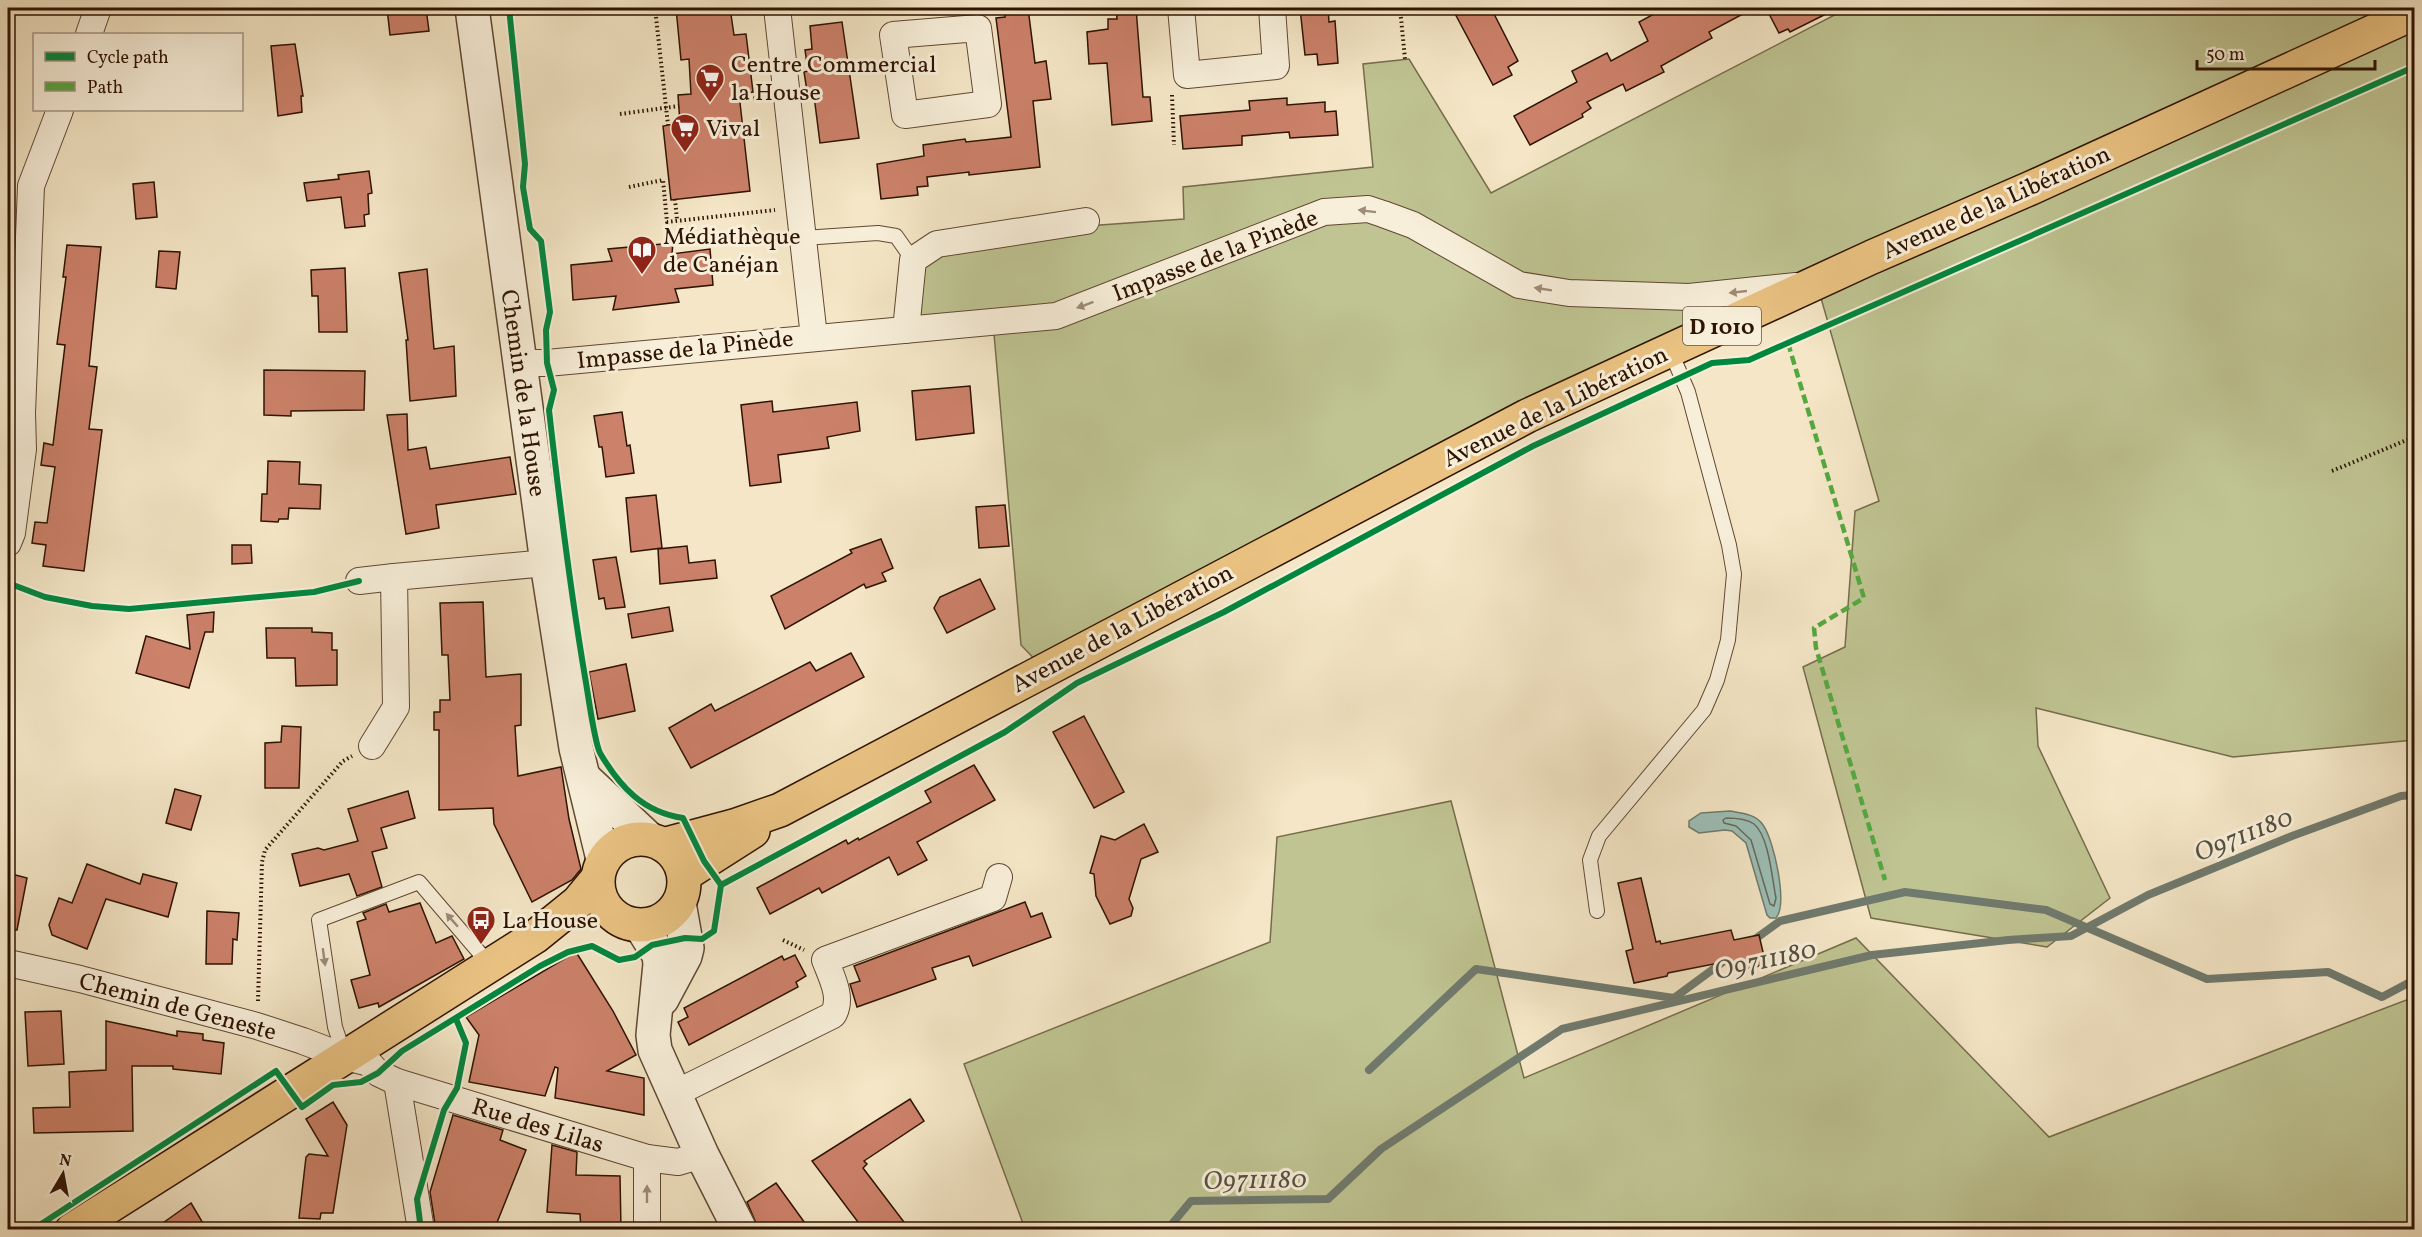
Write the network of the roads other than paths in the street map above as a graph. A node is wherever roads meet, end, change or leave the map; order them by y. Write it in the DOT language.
graph roads {
  1 [pos="98,8"];
  2 [pos="472,8"];
  3 [pos="777,8"];
  4 [pos="1181,8"];
  5 [pos="1272,8"];
  6 [pos="2415,13"];
  7 [pos="950,18"];
  8 [pos="89,33"];
  9 [pos="60,111"];
  10 [pos="1086,221"];
  11 [pos="803,238"];
  12 [pos="913,260"];
  13 [pos="1817,284"];
  14 [pos="17,300"];
  15 [pos="906,330"];
  16 [pos="814,337"];
  17 [pos="1670,350"];
  18 [pos="519,363"];
  19 [pos="15,421"];
  20 [pos="8,543"];
  21 [pos="547,563"];
  22 [pos="394,577"];
  23 [pos="359,581"];
  24 [pos="372,746"];
  25 [pos="582,777"];
  26 [pos="780,810"];
  27 [pos="656,842"];
  28 [pos="600,869"];
  29 [pos="999,877"];
  30 [pos="681,889"];
  31 [pos="1597,911"];
  32 [pos="628,922"];
  33 [pos="536,936"];
  34 [pos="8,963"];
  35 [pos="490,965"];
  36 [pos="655,1011"];
  37 [pos="345,1057"];
  38 [pos="397,1082"];
  39 [pos="674,1094"];
  40 [pos="702,1155"];
  41 [pos="647,1158"];
  42 [pos="72,1230"];
  43 [pos="421,1230"];
  44 [pos="647,1230"];
  45 [pos="741,1230"];
  1 -- 8 [label="street"];
  2 -- 18 [label="street, Chemin de la House"];
  3 -- 11 [label="street, Impasse de la Pinède"];
  4 -- 5 [label="street"];
  6 -- 13 [label="main road, Avenue de la Libération / D 1010"];
  7 -- 7 [label="street"];
  9 -- 14 [label="street"];
  10 -- 12 [label="street"];
  11 -- 12 [label="lane"];
  11 -- 16 [label="street, Impasse de la Pinède"];
  12 -- 15 [label="street"];
  13 -- 15 [label="street, Impasse de la Pinède, one-way"];
  13 -- 17 [label="main road, Avenue de la Libération / D 1010"];
  14 -- 19 [label="street"];
  15 -- 16 [label="street, Impasse de la Pinède"];
  16 -- 18 [label="street, Impasse de la Pinède"];
  17 -- 26 [label="main road, Avenue de la Libération / D 1010"];
  17 -- 31 [label="lane"];
  18 -- 21 [label="street, Chemin de la House"];
  19 -- 20 [label="street"];
  21 -- 22 [label="street"];
  21 -- 25 [label="street, Chemin de la House"];
  22 -- 23 [label="street"];
  22 -- 24 [label="street"];
  25 -- 27 [label="street"];
  25 -- 28 [label="street, Chemin de la House"];
  26 -- 27 [label="main road, Avenue de la Libération / D 1010"];
  26 -- 30 [label="main road, Avenue de la Libération / D 1010"];
  27 -- 28 [label="main road"];
  27 -- 30 [label="main road"];
  28 -- 32 [label="main road"];
  28 -- 33 [label="main road"];
  29 -- 39 [label="street"];
  30 -- 32 [label="main road"];
  30 -- 36 [label="street"];
  32 -- 33 [label="main road"];
  32 -- 36 [label="street"];
  33 -- 35 [label="main road"];
  34 -- 37 [label="street, Chemin de Geneste"];
  35 -- 37 [label="main road"];
  35 -- 37 [label="lane, one-way"];
  36 -- 39 [label="street"];
  37 -- 38 [label="street, Rue des Lilas"];
  37 -- 42 [label="main road"];
  38 -- 41 [label="street, Rue des Lilas"];
  38 -- 43 [label="street"];
  39 -- 40 [label="street"];
  40 -- 41 [label="street, Rue des Lilas"];
  40 -- 45 [label="street"];
  44 -- 41 [label="street, one-way"];
}
